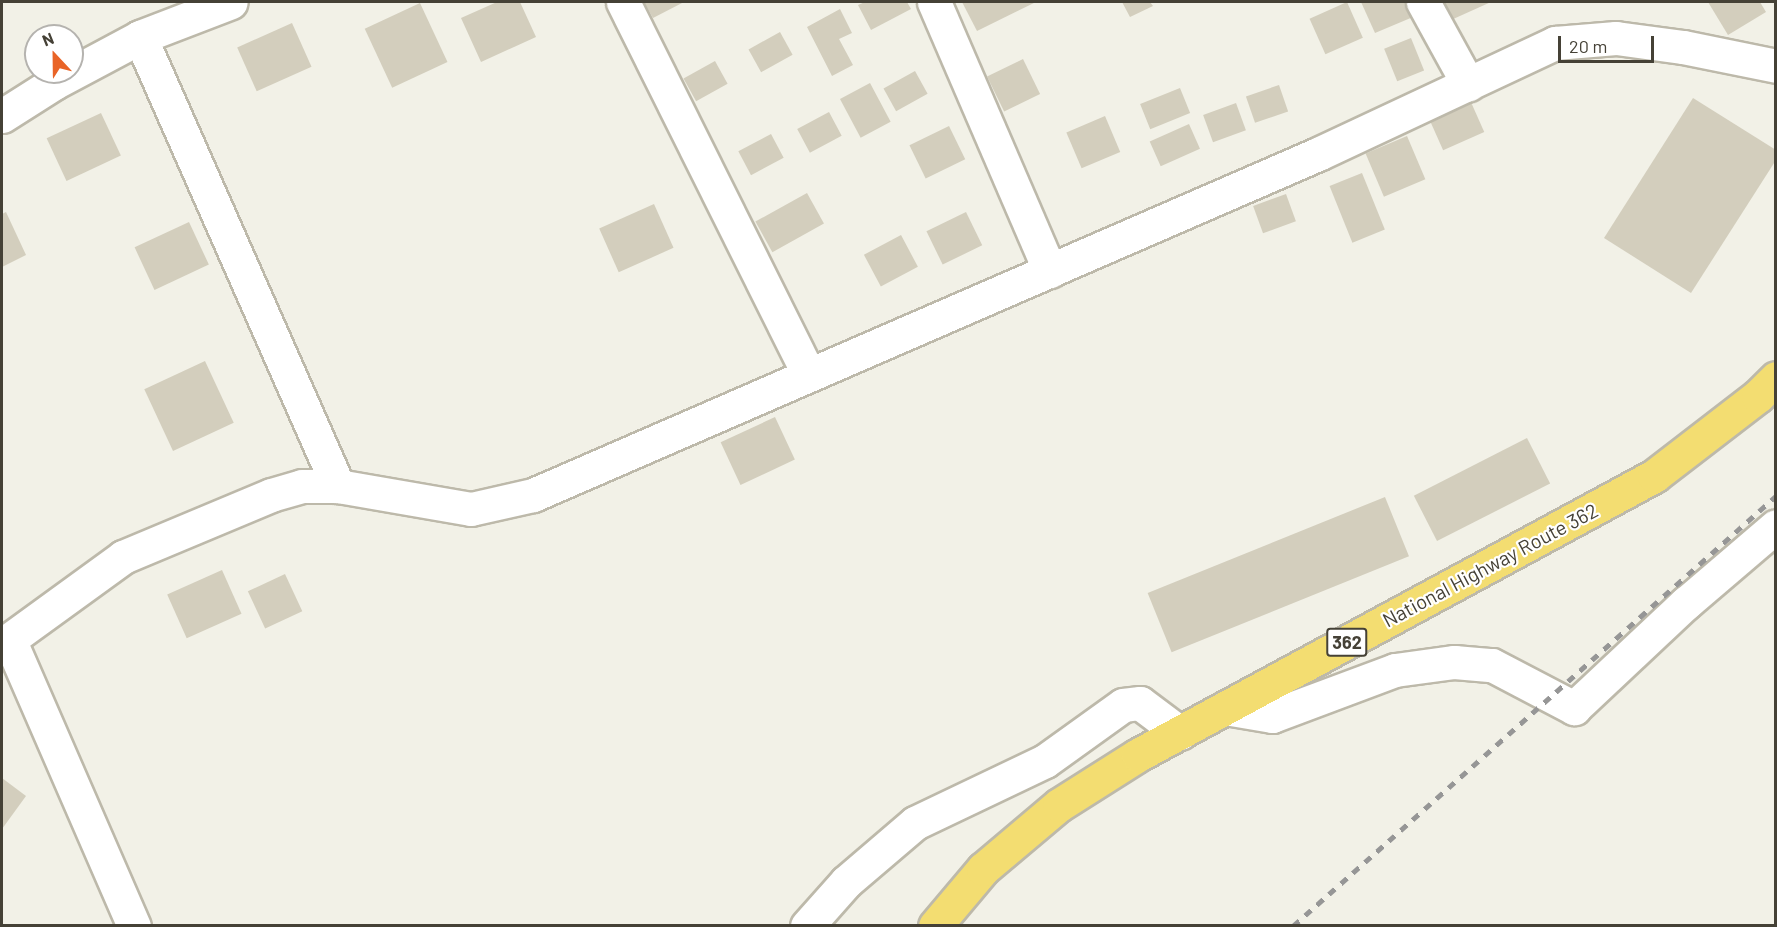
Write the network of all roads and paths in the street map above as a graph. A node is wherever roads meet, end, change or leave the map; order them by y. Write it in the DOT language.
graph roads {
  1 [pos="231,2"];
  2 [pos="623,2"];
  3 [pos="934,2"];
  4 [pos="1423,2"];
  5 [pos="140,37"];
  6 [pos="1776,66"];
  7 [pos="1468,84"];
  8 [pos="2,116"];
  9 [pos="1050,271"];
  10 [pos="808,373"];
  11 [pos="1776,378"];
  12 [pos="338,486"];
  13 [pos="1776,525"];
  14 [pos="6,643"];
  15 [pos="1225,708"];
  16 [pos="1180,733"];
  17 [pos="134,926"];
  18 [pos="807,926"];
  19 [pos="935,926"];
  1 -- 5 [label="street"];
  2 -- 10 [label="street"];
  3 -- 9 [label="street"];
  4 -- 7 [label="street"];
  5 -- 8 [label="street"];
  5 -- 12 [label="street"];
  6 -- 7 [label="street"];
  7 -- 9 [label="street"];
  9 -- 10 [label="street"];
  10 -- 12 [label="street"];
  11 -- 15 [label="highway, National Highway Route 362 / 362"];
  12 -- 14 [label="street"];
  13 -- 15 [label="street"];
  14 -- 17 [label="street"];
  15 -- 16 [label="highway, National Highway Route 362 / 362"];
  16 -- 18 [label="street"];
  16 -- 19 [label="highway, National Highway Route 362 / 362"];
}
